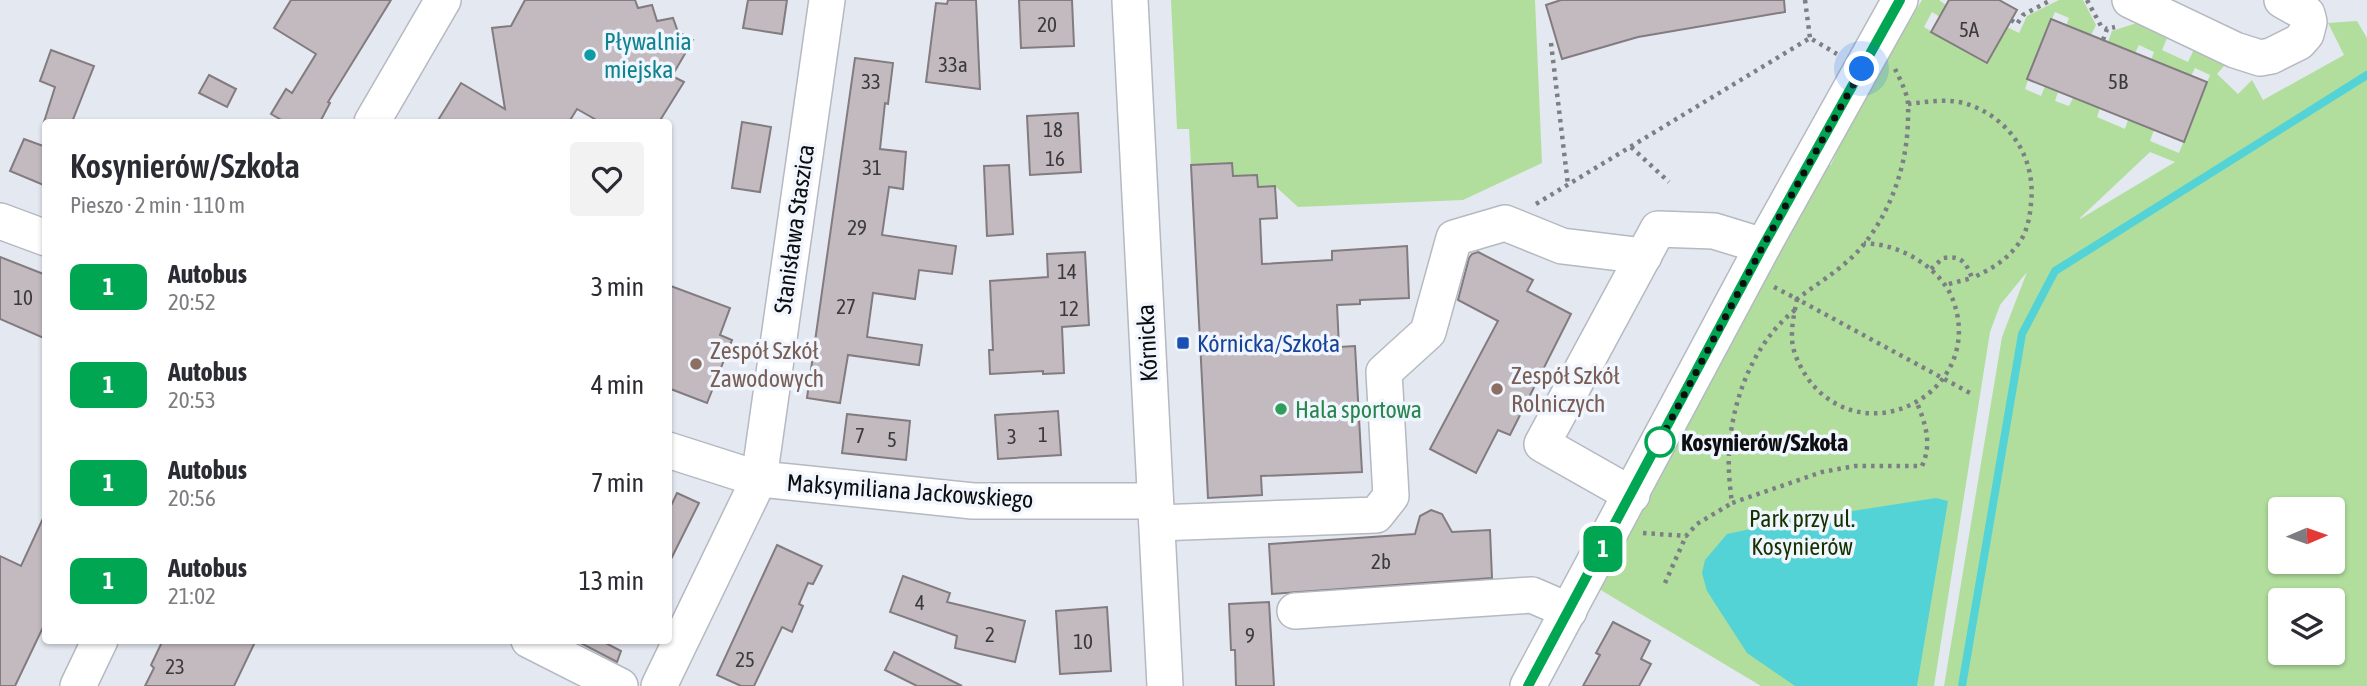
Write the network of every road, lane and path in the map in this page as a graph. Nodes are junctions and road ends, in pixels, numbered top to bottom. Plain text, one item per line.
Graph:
1 (443, 0) edge
2 (827, 0) edge
3 (1130, 0) edge
4 (1805, 0) edge
5 (1900, 0) edge
6 (2051, 0) edge
7 (2087, 0) edge
8 (2130, 0) edge
9 (2282, 0) edge
10 (2011, 20) dead end
11 (2107, 29) dead end
12 (1810, 38) junction
13 (1551, 43) dead end
14 (1869, 56) junction
15 (1908, 104) junction
16 (374, 119) edge
17 (1631, 147) junction
18 (1669, 183) dead end
19 (1568, 185) junction
20 (0, 221) edge
21 (1505, 223) junction
22 (42, 237) edge
23 (1864, 243) junction
24 (1763, 246) junction
25 (1644, 256) junction
26 (1931, 270) junction
27 (1972, 278) junction
28 (1945, 285) junction
29 (1797, 299) junction
30 (1795, 310) junction
31 (1945, 380) junction
32 (1970, 393) dead end
33 (1917, 403) junction
34 (672, 451) edge
35 (759, 479) junction
36 (1632, 495) junction
37 (1156, 512) junction
38 (1686, 536) dead end
39 (1665, 583) dead end
40 (1295, 611) dead end
41 (1569, 611) junction
42 (98, 644) edge
43 (536, 644) edge
44 (78, 686) edge
45 (620, 686) edge
46 (659, 686) edge
47 (1165, 686) edge
48 (1528, 686) edge

1 - 16 street
2 - 35 street, Stanisława Staszica
3 - 37 street, Kórnicka
4 - 12 path
5 - 14 street
6 - 10 path
7 - 11 path
8 - 9 street
12 - 14 path
12 - 17 path
13 - 19 path
14 - 15 path
14 - 24 street
15 - 23 path
15 - 27 path
17 - 18 path
17 - 19 path
19 - 21 path
20 - 22 street
21 - 25 street
21 - 37 street, Maksymiliana Jackowskiego
23 - 26 path
23 - 29 path
24 - 25 street
24 - 36 street
25 - 36 street
26 - 27 path
26 - 28 path
27 - 28 path
28 - 31 path
29 - 30 path
29 - 31 path
30 - 33 path
30 - 33 path
31 - 32 path
31 - 33 path
34 - 35 street, Maksymiliana Jackowskiego
35 - 37 street, Maksymiliana Jackowskiego
35 - 46 street, Stanisława Staszica
36 - 41 street
37 - 47 street, Kórnicka
38 - 39 path
40 - 41 street
41 - 48 street
42 - 44 street
43 - 45 street

